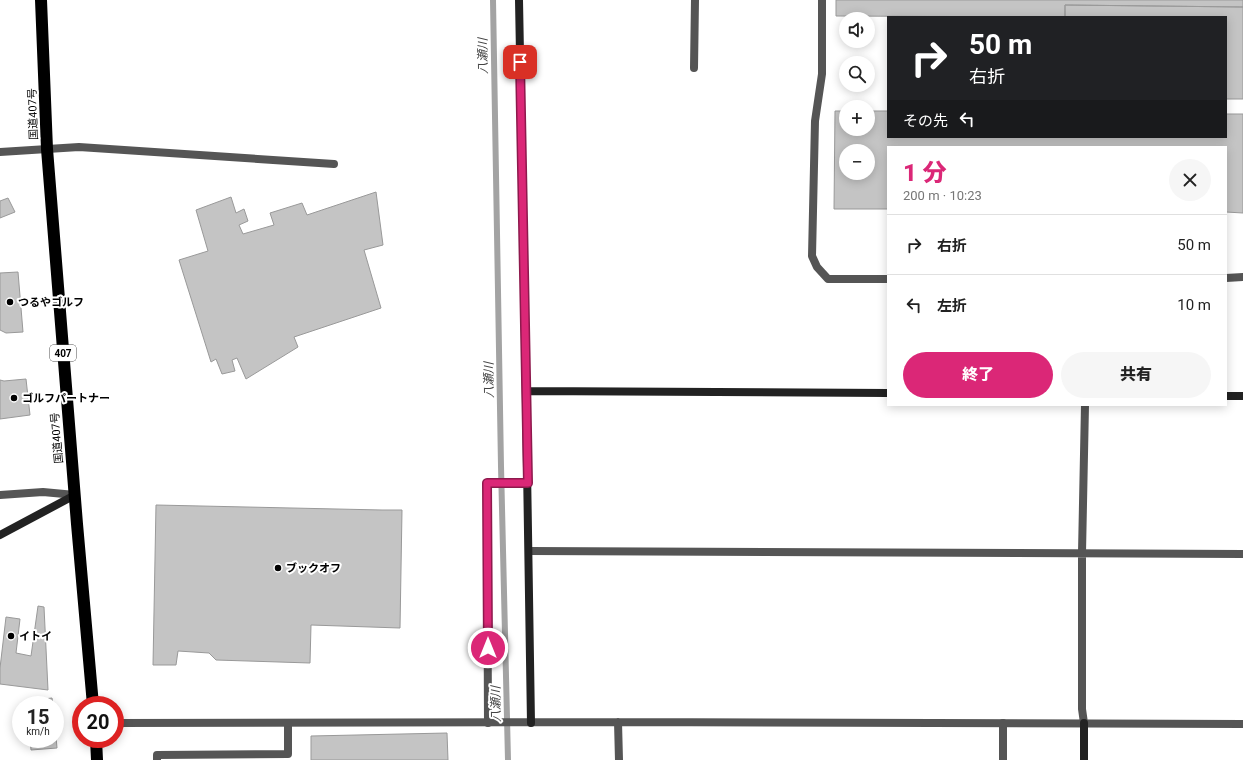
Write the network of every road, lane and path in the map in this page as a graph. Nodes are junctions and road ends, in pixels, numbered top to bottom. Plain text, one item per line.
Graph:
1 (41, 0) edge
2 (519, 0) edge
3 (695, 0) edge
4 (822, 0) edge
5 (694, 68) dead end
6 (47, 149) junction
7 (0, 152) edge
8 (334, 164) dead end
9 (887, 278) edge
10 (1227, 278) edge
11 (1243, 278) edge
12 (526, 391) junction
13 (887, 393) edge
14 (1227, 396) edge
15 (1243, 396) edge
16 (1084, 406) edge
17 (528, 483) junction
18 (0, 495) edge
19 (75, 495) junction
20 (0, 535) edge
21 (530, 550) junction
22 (1082, 553) junction
23 (1243, 554) edge
24 (92, 696) edge
25 (618, 722) junction
26 (488, 723) junction
27 (531, 723) junction
28 (1003, 723) junction
29 (1084, 723) junction
30 (124, 724) edge
31 (288, 724) junction
32 (1243, 724) edge
33 (97, 748) edge
34 (288, 757) edge
35 (98, 760) edge
36 (157, 760) edge
37 (618, 760) edge
38 (1003, 760) edge
39 (1084, 760) edge

1 - 6 highway, 国道407号 / 407
2 - 12 street
3 - 5 street
4 - 9 street
6 - 7 street
6 - 8 street
6 - 19 highway, 国道407号 / 407
10 - 11 street
12 - 13 street
12 - 17 street
14 - 15 street
16 - 22 street
17 - 21 street
17 - 26 street
18 - 19 street
19 - 20 street
19 - 24 highway, 国道407号 / 407
21 - 22 street
21 - 27 street
22 - 23 street
22 - 29 street
25 - 27 street
25 - 28 street
25 - 37 street
26 - 27 street
26 - 31 street
28 - 29 street
28 - 38 street
29 - 32 street
29 - 39 street
30 - 31 street
31 - 34 street
33 - 35 highway
34 - 36 street

